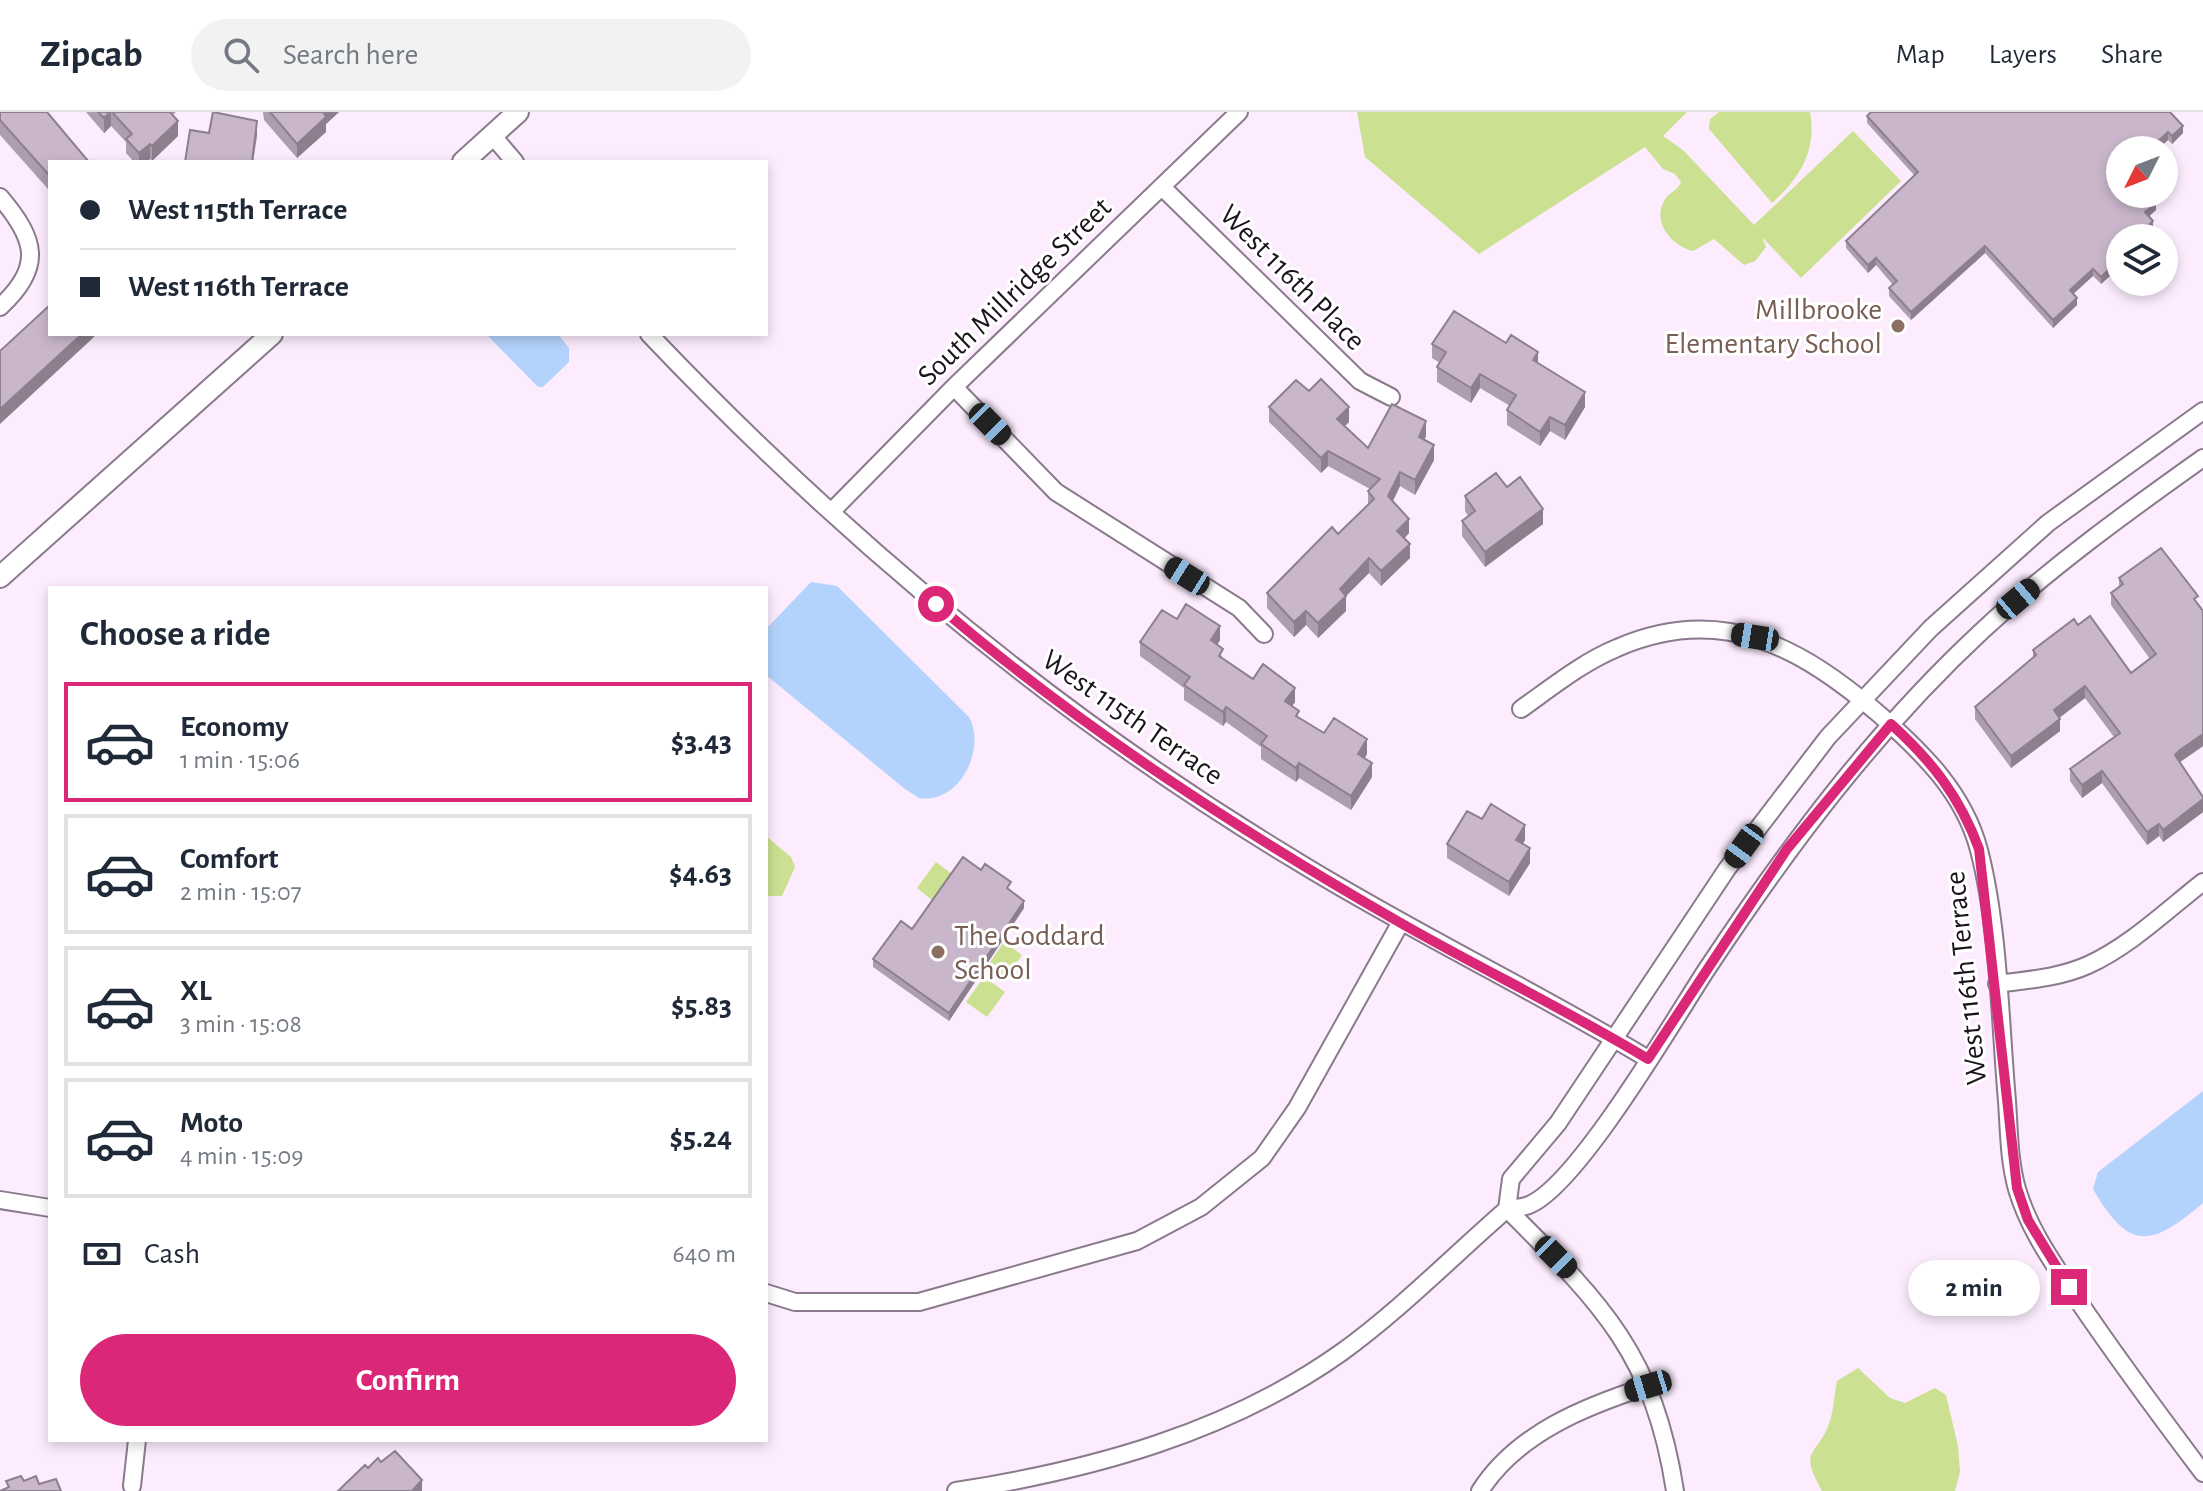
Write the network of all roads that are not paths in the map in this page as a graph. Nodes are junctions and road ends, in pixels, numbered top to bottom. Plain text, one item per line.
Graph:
1 (518, 112) edge
2 (1239, 112) edge
3 (492, 135) junction
4 (467, 160) edge
5 (513, 160) edge
6 (1162, 187) junction
7 (0, 197) edge
8 (0, 307) edge
9 (270, 336) edge
10 (651, 336) edge
11 (954, 387) junction
12 (1391, 397) dead end
13 (2203, 411) edge
14 (2203, 458) edge
15 (831, 512) junction
16 (0, 577) edge
17 (1264, 634) dead end
18 (1862, 699) junction
19 (1521, 709) dead end
20 (1891, 724) junction
21 (2203, 882) edge
22 (1401, 922) junction
23 (1997, 984) junction
24 (1614, 1039) junction
25 (1648, 1059) junction
26 (0, 1200) edge
27 (48, 1208) edge
28 (1507, 1209) junction
29 (768, 1294) edge
30 (1648, 1386) junction
31 (137, 1442) edge
32 (2203, 1473) edge
33 (132, 1486) dead end
34 (998, 1487) edge
35 (956, 1491) edge
36 (1480, 1491) edge
37 (1675, 1491) edge

1 - 3 street
2 - 6 street, South Millridge Street
3 - 4 street
3 - 5 street
6 - 11 street, South Millridge Street
6 - 12 street, West 116th Place
7 - 8 street
9 - 16 street
10 - 15 street, West 115th Terrace
11 - 15 street, South Millridge Street
11 - 17 street
13 - 18 street
14 - 20 street
15 - 22 street, West 115th Terrace
18 - 19 street, West 116th Terrace
18 - 20 street, West 116th Terrace
18 - 24 street
20 - 23 street, West 116th Terrace
20 - 25 street
21 - 23 street
22 - 24 street, West 115th Terrace
22 - 29 street
23 - 32 street, West 116th Terrace
24 - 25 street, West 115th Terrace
24 - 28 street
25 - 28 street
26 - 27 street
28 - 30 street
28 - 34 street
30 - 36 street
30 - 37 street
31 - 33 street
34 - 35 street

